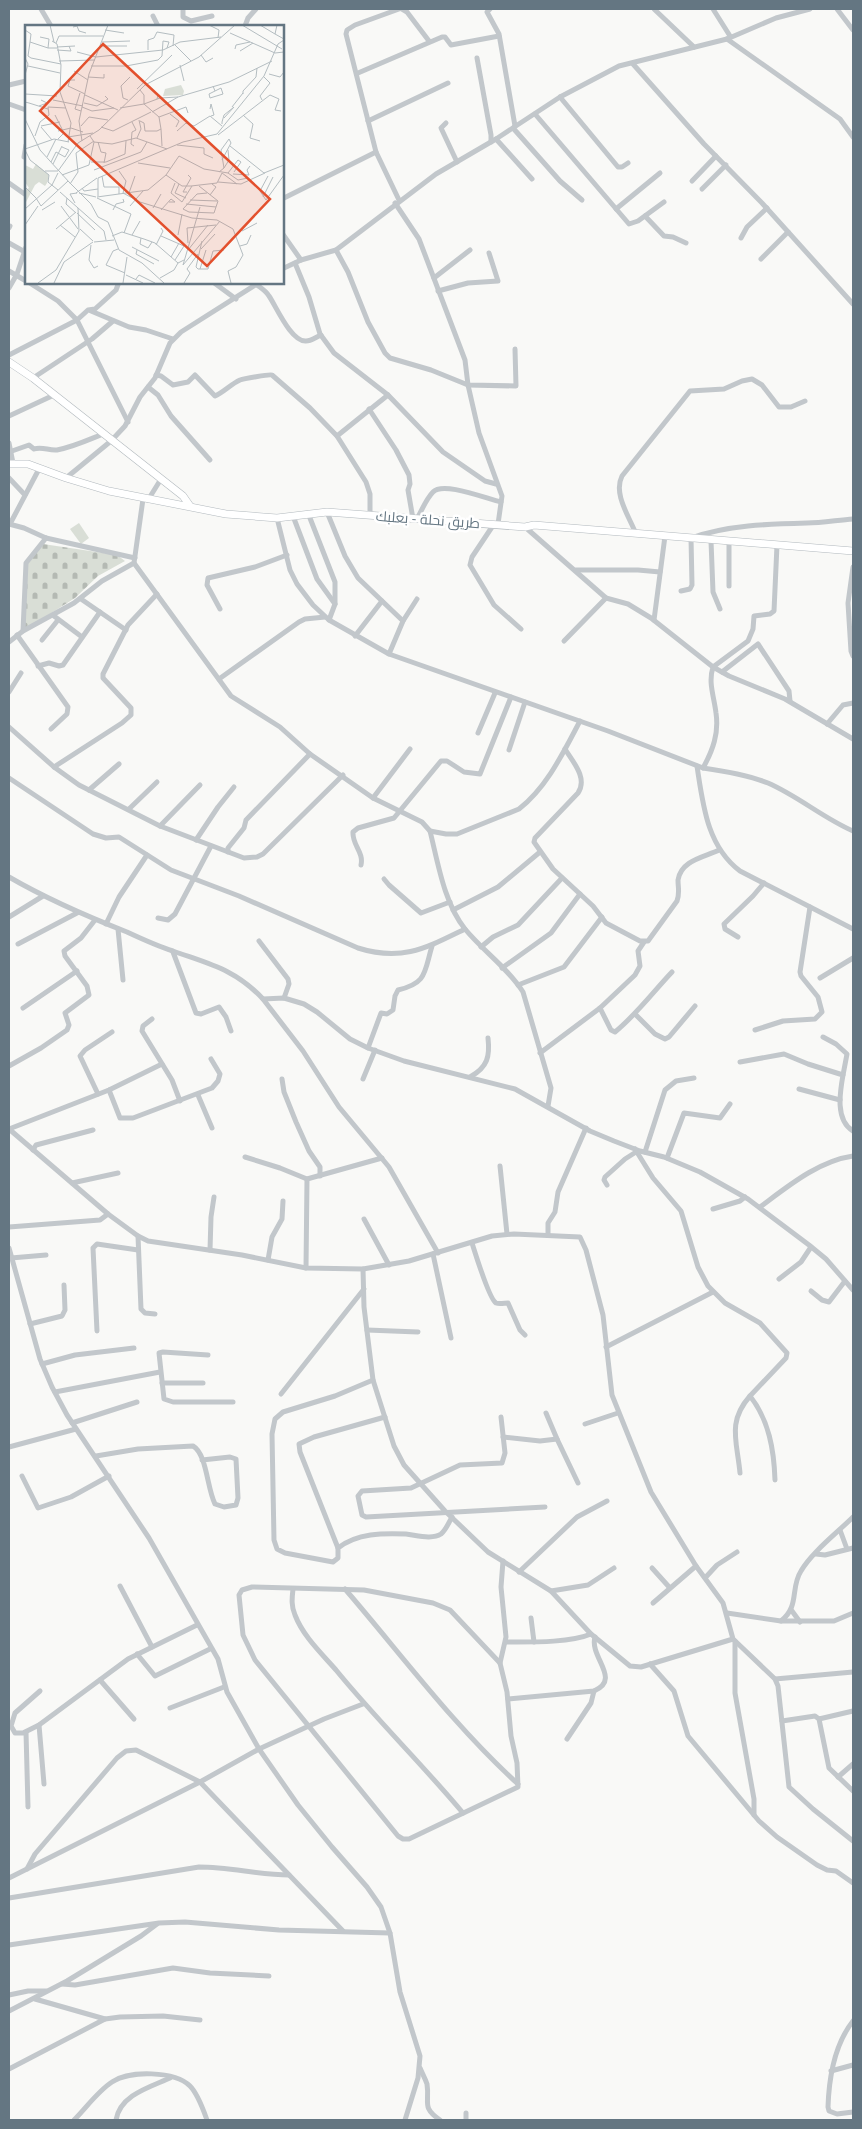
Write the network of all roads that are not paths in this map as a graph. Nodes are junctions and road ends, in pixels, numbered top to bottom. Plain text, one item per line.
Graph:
1 (41, 9) edge
2 (183, 9) edge
3 (256, 9) edge
4 (401, 9) edge
5 (487, 9) edge
6 (654, 9) edge
7 (713, 9) edge
8 (810, 9) edge
9 (836, 9) edge
10 (153, 16) dead end
11 (212, 16) dead end
12 (50, 25) edge
13 (158, 25) edge
14 (244, 25) edge
15 (853, 30) edge
16 (499, 36) junction
17 (728, 38) junction
18 (430, 41) junction
19 (694, 47) junction
20 (477, 58) dead end
21 (633, 64) junction
22 (358, 73) junction
23 (25, 81) edge
24 (448, 83) dead end
25 (9, 85) edge
26 (560, 97) junction
27 (9, 104) edge
28 (25, 110) edge
29 (535, 114) junction
30 (368, 121) junction
31 (446, 123) dead end
32 (514, 127) junction
33 (853, 137) edge
34 (493, 140) junction
35 (25, 151) edge
36 (376, 152) junction
37 (716, 156) junction
38 (24, 157) dead end
39 (457, 162) junction
40 (628, 163) dead end
41 (726, 166) junction
42 (660, 174) dead end
43 (532, 179) dead end
44 (692, 181) dead end
45 (9, 182) edge
46 (702, 189) dead end
47 (25, 194) edge
48 (284, 198) edge
49 (582, 200) dead end
50 (397, 202) junction
51 (664, 202) dead end
52 (616, 208) junction
53 (767, 208) junction
54 (645, 216) junction
55 (788, 232) junction
56 (284, 237) edge
57 (742, 238) dead end
58 (9, 243) edge
59 (686, 243) dead end
60 (25, 250) edge
61 (336, 250) junction
62 (470, 250) dead end
63 (490, 253) dead end
64 (761, 259) dead end
65 (298, 262) junction
66 (284, 268) edge
67 (9, 271) edge
68 (17, 274) junction
69 (434, 278) junction
70 (25, 280) edge
71 (30, 284) edge
72 (118, 284) edge
73 (216, 284) edge
74 (258, 284) edge
75 (260, 284) edge
76 (9, 288) edge
77 (438, 292) junction
78 (236, 299) junction
79 (853, 304) edge
80 (88, 310) junction
81 (77, 320) junction
82 (113, 321) junction
83 (321, 335) junction
84 (173, 339) junction
85 (88, 342) junction
86 (515, 349) dead end
87 (9, 355) edge
88 (9, 362) edge
89 (156, 375) junction
90 (33, 378) junction
91 (468, 385) junction
92 (148, 387) junction
93 (54, 395) junction
94 (388, 395) junction
95 (806, 401) dead end
96 (369, 409) junction
97 (9, 416) edge
98 (128, 422) junction
99 (103, 434) junction
100 (337, 436) junction
101 (111, 441) junction
102 (9, 443) edge
103 (12, 451) junction
104 (210, 460) dead end
105 (11, 464) edge
106 (39, 469) junction
107 (9, 478) edge
108 (66, 478) junction
109 (161, 479) junction
110 (496, 484) junction
111 (25, 495) junction
112 (145, 499) junction
113 (501, 502) junction
114 (190, 506) junction
115 (326, 512) junction
116 (308, 513) junction
117 (370, 515) junction
118 (293, 516) junction
119 (277, 518) junction
120 (415, 519) junction
121 (853, 519) edge
122 (9, 524) edge
123 (496, 524) junction
124 (525, 527) junction
125 (636, 534) junction
126 (665, 536) junction
127 (46, 538) junction
128 (691, 538) junction
129 (711, 540) junction
130 (729, 542) junction
131 (777, 545) junction
132 (853, 551) edge
133 (287, 555) junction
134 (134, 561) junction
135 (853, 567) edge
136 (576, 570) junction
137 (660, 572) junction
138 (729, 586) dead end
139 (681, 591) dead end
140 (158, 594) junction
141 (606, 598) junction
142 (81, 599) junction
143 (417, 599) dead end
144 (382, 601) junction
145 (335, 604) junction
146 (220, 609) dead end
147 (720, 609) dead end
148 (100, 612) junction
149 (56, 618) junction
150 (327, 619) junction
151 (654, 620) junction
152 (403, 621) junction
153 (126, 630) junction
154 (521, 630) dead end
155 (23, 631) junction
156 (17, 635) junction
157 (355, 636) junction
158 (82, 637) junction
159 (42, 640) dead end
160 (564, 641) dead end
161 (9, 642) edge
162 (745, 644) junction
163 (750, 650) junction
164 (389, 654) junction
165 (853, 656) edge
166 (38, 666) junction
167 (713, 667) junction
168 (722, 672) junction
169 (21, 673) dead end
170 (219, 680) junction
171 (9, 692) edge
172 (495, 693) junction
173 (511, 697) junction
174 (790, 701) junction
175 (525, 702) junction
176 (853, 704) edge
177 (580, 721) junction
178 (827, 724) junction
179 (9, 727) edge
180 (51, 729) dead end
181 (478, 732) dead end
182 (853, 739) edge
183 (410, 749) dead end
184 (565, 749) junction
185 (509, 750) dead end
186 (310, 754) junction
187 (119, 764) dead end
188 (697, 766) junction
189 (54, 767) junction
190 (703, 768) junction
191 (343, 775) junction
192 (9, 778) edge
193 (157, 782) dead end
194 (200, 785) dead end
195 (234, 787) dead end
196 (90, 790) junction
197 (373, 798) junction
198 (129, 809) junction
199 (400, 811) junction
200 (160, 826) junction
201 (430, 831) junction
202 (853, 831) edge
203 (196, 840) junction
204 (211, 846) junction
205 (719, 850) junction
206 (228, 852) junction
207 (540, 852) junction
208 (146, 855) junction
209 (361, 864) dead end
210 (9, 877) edge
211 (196, 878) junction
212 (384, 878) dead end
213 (562, 878) junction
214 (764, 883) junction
215 (580, 894) junction
216 (43, 896) junction
217 (450, 902) junction
218 (810, 907) junction
219 (453, 910) junction
220 (77, 913) junction
221 (9, 917) edge
222 (602, 917) junction
223 (158, 918) dead end
224 (94, 920) junction
225 (106, 924) junction
226 (118, 929) junction
227 (465, 929) junction
228 (853, 929) edge
229 (738, 937) dead end
230 (259, 941) dead end
231 (644, 942) junction
232 (18, 944) dead end
233 (432, 946) junction
234 (481, 946) junction
235 (173, 952) junction
236 (853, 958) edge
237 (502, 968) junction
238 (77, 971) junction
239 (672, 972) dead end
240 (820, 978) dead end
241 (123, 980) dead end
242 (518, 985) junction
243 (284, 998) junction
244 (263, 999) junction
245 (695, 1006) dead end
246 (23, 1008) dead end
247 (600, 1008) junction
248 (635, 1014) junction
249 (152, 1019) dead end
250 (755, 1030) dead end
251 (231, 1031) dead end
252 (112, 1032) dead end
253 (824, 1037) dead end
254 (488, 1038) dead end
255 (368, 1048) junction
256 (375, 1050) junction
257 (540, 1053) junction
258 (211, 1059) dead end
259 (740, 1062) dead end
260 (162, 1064) junction
261 (9, 1066) edge
262 (844, 1075) junction
263 (470, 1078) junction
264 (694, 1078) dead end
265 (282, 1079) dead end
266 (363, 1079) dead end
267 (799, 1089) dead end
268 (109, 1090) junction
269 (98, 1094) junction
270 (198, 1095) junction
271 (840, 1100) junction
272 (180, 1101) junction
273 (730, 1104) dead end
274 (548, 1106) junction
275 (212, 1128) dead end
276 (586, 1128) junction
277 (9, 1129) edge
278 (93, 1130) dead end
279 (853, 1131) edge
280 (34, 1150) junction
281 (636, 1151) junction
282 (645, 1152) junction
283 (853, 1156) edge
284 (245, 1157) dead end
285 (382, 1158) junction
286 (668, 1158) junction
287 (500, 1166) dead end
288 (118, 1173) dead end
289 (320, 1176) junction
290 (307, 1179) junction
291 (72, 1183) junction
292 (607, 1185) dead end
293 (214, 1197) dead end
294 (745, 1197) junction
295 (283, 1201) dead end
296 (760, 1208) junction
297 (713, 1209) dead end
298 (108, 1214) junction
299 (364, 1219) dead end
300 (9, 1226) edge
301 (507, 1234) junction
302 (548, 1235) junction
303 (138, 1236) junction
304 (472, 1243) junction
305 (812, 1247) junction
306 (9, 1248) edge
307 (138, 1250) junction
308 (210, 1250) junction
309 (435, 1253) junction
310 (46, 1255) dead end
311 (11, 1258) junction
312 (268, 1260) junction
313 (389, 1265) junction
314 (306, 1268) junction
315 (363, 1269) junction
316 (779, 1278) dead end
317 (845, 1281) junction
318 (64, 1285) dead end
319 (364, 1289) junction
320 (853, 1290) edge
321 (811, 1291) dead end
322 (713, 1292) junction
323 (154, 1314) dead end
324 (30, 1324) junction
325 (367, 1330) junction
326 (97, 1331) dead end
327 (418, 1332) dead end
328 (525, 1335) dead end
329 (451, 1338) dead end
330 (606, 1347) junction
331 (134, 1348) dead end
332 (208, 1355) dead end
333 (42, 1364) junction
334 (160, 1372) junction
335 (373, 1380) junction
336 (162, 1383) junction
337 (202, 1383) dead end
338 (55, 1392) junction
339 (281, 1394) dead end
340 (750, 1396) junction
341 (137, 1402) dead end
342 (233, 1402) dead end
343 (546, 1413) dead end
344 (618, 1413) junction
345 (385, 1417) junction
346 (501, 1417) dead end
347 (72, 1423) junction
348 (585, 1424) dead end
349 (76, 1429) junction
350 (503, 1437) junction
351 (556, 1438) junction
352 (9, 1447) edge
353 (96, 1456) junction
354 (202, 1460) junction
355 (740, 1473) dead end
356 (22, 1476) dead end
357 (109, 1476) junction
358 (775, 1480) dead end
359 (578, 1483) dead end
360 (420, 1484) junction
361 (607, 1501) dead end
362 (545, 1507) dead end
363 (445, 1511) junction
364 (452, 1517) junction
365 (853, 1517) edge
366 (840, 1530) junction
367 (338, 1548) junction
368 (850, 1548) edge
369 (737, 1552) dead end
370 (816, 1554) junction
371 (503, 1561) junction
372 (696, 1566) junction
373 (614, 1568) dead end
374 (652, 1568) dead end
375 (519, 1572) junction
376 (705, 1578) junction
377 (120, 1586) dead end
378 (670, 1588) junction
379 (293, 1589) junction
380 (344, 1589) junction
381 (552, 1591) junction
382 (653, 1603) dead end
383 (792, 1611) junction
384 (727, 1612) junction
385 (853, 1613) edge
386 (531, 1618) dead end
387 (853, 1619) edge
388 (839, 1620) junction
389 (781, 1621) junction
390 (800, 1622) junction
391 (196, 1625) junction
392 (593, 1635) junction
393 (734, 1640) junction
394 (506, 1642) junction
395 (534, 1642) junction
396 (152, 1647) junction
397 (210, 1649) junction
398 (137, 1654) junction
399 (500, 1663) junction
400 (650, 1664) junction
401 (853, 1672) edge
402 (775, 1679) junction
403 (100, 1680) junction
404 (224, 1687) junction
405 (40, 1691) dead end
406 (594, 1691) junction
407 (508, 1699) junction
408 (363, 1704) junction
409 (170, 1708) dead end
410 (853, 1711) edge
411 (819, 1718) junction
412 (134, 1719) dead end
413 (782, 1721) junction
414 (39, 1725) junction
415 (308, 1727) junction
416 (26, 1732) junction
417 (567, 1739) dead end
418 (259, 1749) junction
419 (853, 1764) edge
420 (838, 1777) junction
421 (200, 1782) junction
422 (44, 1784) dead end
423 (518, 1784) junction
424 (853, 1791) edge
425 (28, 1807) dead end
426 (463, 1813) junction
427 (754, 1814) junction
428 (853, 1841) edge
429 (28, 1869) junction
430 (289, 1875) junction
431 (9, 1878) edge
432 (853, 1882) edge
433 (9, 1898) edge
434 (159, 1923) junction
435 (343, 1931) junction
436 (390, 1933) junction
437 (9, 1945) edge
438 (270, 1976) dead end
439 (62, 1984) junction
440 (46, 1991) junction
441 (9, 1995) edge
442 (35, 1999) junction
443 (9, 2011) edge
444 (104, 2019) junction
445 (200, 2020) dead end
446 (853, 2021) edge
447 (853, 2065) edge
448 (420, 2067) junction
449 (9, 2069) edge
450 (831, 2071) junction
451 (170, 2078) junction
452 (853, 2112) edge
453 (466, 2113) dead end
454 (74, 2120) edge
455 (116, 2120) edge
456 (207, 2120) edge
457 (405, 2120) edge
458 (440, 2120) edge
459 (466, 2120) edge

1 - 12 street
2 - 11 street
3 - 14 street
4 - 18 street
4 - 22 street
5 - 16 street
6 - 19 street
7 - 17 street
8 - 17 street
9 - 15 street
10 - 13 street
16 - 18 street
16 - 32 street
17 - 19 street
17 - 33 street
18 - 22 street
19 - 21 street
20 - 34 street
21 - 26 street
21 - 37 street
22 - 30 street
23 - 25 street
24 - 30 street
26 - 29 street
26 - 40 street
27 - 28 street
29 - 32 street
29 - 52 street
30 - 36 street
31 - 39 street
32 - 34 street
32 - 49 street
34 - 39 street
34 - 43 street
35 - 38 street
36 - 48 street
36 - 50 street
37 - 41 street
37 - 44 street
39 - 50 street
41 - 46 street
41 - 53 street
42 - 52 street
45 - 47 street
50 - 61 street
50 - 69 street
51 - 54 street
52 - 54 street
53 - 55 street
53 - 57 street
54 - 59 street
55 - 64 street
55 - 79 street
56 - 65 street
58 - 60 street
60 - 68 street
61 - 65 street
61 - 91 street
62 - 69 street
63 - 77 street
65 - 66 street
65 - 83 street
67 - 68 street
68 - 70 street
68 - 76 street
69 - 77 street
71 - 81 street
72 - 80 street
73 - 78 street
74 - 78 street
75 - 83 street
77 - 91 street
78 - 84 street
80 - 81 street
80 - 82 street
81 - 85 street
81 - 87 street
82 - 84 street
82 - 85 street
83 - 94 street
84 - 89 street
85 - 90 street
85 - 98 street
86 - 91 street
88 - 90 street
89 - 92 street
89 - 100 street
90 - 93 street
91 - 110 street
92 - 98 street
92 - 104 street
93 - 97 street
93 - 99 street
94 - 96 street
94 - 110 street
95 - 125 street
96 - 100 street
96 - 120 street
98 - 101 street
99 - 101 street
99 - 103 street
100 - 117 street
101 - 108 street
101 - 109 street
102 - 103 street
103 - 105 street
105 - 106 street, طريق نحلة - بعلبك
106 - 108 street, طريق نحلة - بعلبك
106 - 111 street
107 - 111 street
108 - 112 street, طريق نحلة - بعلبك
109 - 112 street
109 - 114 street
110 - 113 street
111 - 122 street
112 - 114 street, طريق نحلة - بعلبك
112 - 134 street
113 - 120 street
113 - 123 street
114 - 119 street, طريق نحلة - بعلبك
115 - 116 street, طريق نحلة - بعلبك
115 - 117 street, طريق نحلة - بعلبك
115 - 144 street
116 - 118 street, طريق نحلة - بعلبك
116 - 145 street
117 - 120 street, طريق نحلة - بعلبك
118 - 119 street, طريق نحلة - بعلبك
118 - 145 street
119 - 133 street
120 - 123 street, طريق نحلة - بعلبك
121 - 128 street
122 - 127 street
123 - 124 street, طريق نحلة - بعلبك
123 - 154 street
124 - 125 street, طريق نحلة - بعلبك
124 - 136 street
125 - 126 street, طريق نحلة - بعلبك
126 - 128 street, طريق نحلة - بعلبك
126 - 137 street
127 - 134 street
127 - 155 street
128 - 129 street, طريق نحلة - بعلبك
128 - 139 street
129 - 130 street, طريق نحلة - بعلبك
129 - 147 street
130 - 131 street, طريق نحلة - بعلبك
130 - 138 street
131 - 132 street, طريق نحلة - بعلبك
131 - 162 street
133 - 146 street
133 - 150 street
134 - 140 street
134 - 142 street
135 - 165 street
136 - 137 street
136 - 141 street
137 - 151 street
140 - 153 street
140 - 170 street
141 - 151 street
141 - 160 street
142 - 148 street
142 - 149 street
143 - 152 street
144 - 152 street
144 - 157 street
145 - 150 street
148 - 153 street
148 - 158 street
149 - 155 street
149 - 158 street
149 - 159 street
150 - 157 street
150 - 170 street
151 - 167 street
152 - 164 street
153 - 189 street
155 - 156 street
156 - 161 street
156 - 166 street
157 - 164 street
158 - 166 street
162 - 163 street
162 - 167 street
163 - 168 street
163 - 174 street
164 - 172 street
166 - 180 street
167 - 168 street
167 - 190 street
168 - 174 street
169 - 171 street
170 - 186 street
172 - 173 street
172 - 181 street
173 - 175 street
173 - 199 street
174 - 178 street
175 - 177 street
175 - 185 street
176 - 178 street
177 - 184 street
177 - 188 street
178 - 182 street
179 - 189 street
183 - 197 street
184 - 201 street
184 - 207 street
186 - 191 street
186 - 206 street
187 - 196 street
188 - 190 street
188 - 205 street
189 - 196 street
190 - 202 street
191 - 197 street
191 - 206 street
192 - 208 street
193 - 198 street
194 - 200 street
195 - 203 street
196 - 198 street
197 - 199 street
198 - 200 street
199 - 201 street
199 - 209 street
200 - 203 street
201 - 217 street
203 - 204 street
204 - 206 street
204 - 211 street
205 - 214 street
205 - 231 street
207 - 213 street
207 - 219 street
208 - 211 street
208 - 225 street
210 - 216 street
211 - 223 street
211 - 233 street
212 - 217 street
213 - 215 street
213 - 234 street
214 - 218 street
214 - 229 street
215 - 222 street
215 - 237 street
216 - 220 street
216 - 221 street
217 - 219 street
218 - 228 street
218 - 250 street
219 - 227 street
220 - 224 street
220 - 232 street
222 - 231 street
222 - 242 street
224 - 225 street
224 - 238 street
225 - 226 street
226 - 235 street
226 - 241 street
227 - 233 street
227 - 234 street
230 - 243 street
231 - 247 street
233 - 255 street
234 - 237 street
235 - 244 street
235 - 251 street
236 - 240 street
237 - 242 street
238 - 246 street
238 - 261 street
239 - 248 street
242 - 257 street
243 - 244 street
243 - 255 street
244 - 285 street
245 - 248 street
247 - 248 street
247 - 257 street
249 - 260 street
252 - 269 street
253 - 262 street
254 - 263 street
255 - 256 street
256 - 263 street
256 - 266 street
257 - 274 street
258 - 270 street
259 - 262 street
260 - 268 street
260 - 272 street
262 - 271 street
263 - 274 street
264 - 282 street
265 - 289 street
267 - 271 street
268 - 269 street
268 - 272 street
269 - 277 street
270 - 272 street
270 - 275 street
271 - 279 street
273 - 286 street
274 - 276 street
276 - 281 street
276 - 302 street
277 - 280 street
278 - 280 street
280 - 291 street
281 - 282 street
281 - 292 street
281 - 322 street
282 - 286 street
283 - 296 street
284 - 290 street
285 - 289 street
285 - 309 street
286 - 294 street
287 - 301 street
288 - 291 street
289 - 290 street
290 - 314 street
291 - 298 street
293 - 308 street
294 - 296 street
294 - 297 street
295 - 312 street
296 - 305 street
298 - 300 street
298 - 303 street
299 - 313 street
301 - 302 street
301 - 304 street
302 - 330 street
303 - 307 street
303 - 308 street
304 - 309 street
304 - 328 street
305 - 316 street
305 - 317 street
306 - 311 street
307 - 323 street
307 - 326 street
308 - 312 street
309 - 313 street
309 - 329 street
310 - 311 street
311 - 324 street
312 - 314 street
313 - 315 street
314 - 315 street
315 - 319 street
317 - 320 street
317 - 321 street
318 - 324 street
319 - 325 street
319 - 339 street
322 - 330 street
322 - 340 street
324 - 333 street
325 - 327 street
325 - 335 street
330 - 344 street
331 - 333 street
332 - 334 street
333 - 338 street
334 - 336 street
334 - 338 street
335 - 345 street
335 - 367 street
336 - 337 street
336 - 342 street
338 - 347 street
340 - 355 street
340 - 358 street
341 - 347 street
343 - 351 street
344 - 348 street
344 - 372 street
345 - 360 street
345 - 367 street
346 - 350 street
347 - 349 street
349 - 352 street
349 - 353 street
350 - 351 street
350 - 360 street
351 - 359 street
353 - 354 street
353 - 357 street
354 - 354 street
356 - 357 street
357 - 391 street
360 - 363 street
360 - 363 street
361 - 375 street
362 - 363 street
363 - 364 street
364 - 367 street
364 - 371 street
365 - 366 street
366 - 368 street
366 - 370 street
368 - 370 street
369 - 376 street
370 - 383 street
371 - 375 street
371 - 394 street
372 - 376 street
372 - 378 street
373 - 381 street
374 - 378 street
375 - 381 street
376 - 384 street
377 - 396 street
378 - 382 street
379 - 380 street
379 - 408 street
379 - 415 street
380 - 399 street
380 - 423 street
381 - 392 street
383 - 389 street
383 - 390 street
384 - 389 street
384 - 393 street
385 - 388 street
386 - 395 street
387 - 388 street
388 - 390 street
389 - 390 street
391 - 396 street
391 - 397 street
392 - 395 street
392 - 400 street
392 - 406 street
393 - 400 street
393 - 402 street
393 - 427 street
394 - 395 street
394 - 399 street
396 - 398 street
397 - 398 street
397 - 404 street
398 - 403 street
399 - 407 street
400 - 427 street
401 - 402 street
402 - 413 street
403 - 412 street
403 - 414 street
404 - 409 street
404 - 418 street
405 - 416 street
406 - 407 street
406 - 417 street
407 - 423 street
408 - 415 street
408 - 426 street
410 - 411 street
411 - 413 street
411 - 420 street
413 - 428 street
414 - 416 street
414 - 422 street
415 - 418 street
415 - 426 street
416 - 425 street
418 - 421 street
418 - 436 street
419 - 420 street
420 - 424 street
421 - 429 street
421 - 429 street
421 - 430 street
423 - 426 street
427 - 432 street
429 - 431 street
430 - 433 street
430 - 435 street
434 - 435 street
434 - 437 street
434 - 439 street
435 - 436 street
436 - 448 street
438 - 439 street
439 - 440 street
440 - 441 street
440 - 442 street
442 - 443 street
442 - 444 street
444 - 445 street
444 - 449 street
446 - 450 street
447 - 450 street
448 - 457 street
448 - 458 street
450 - 452 street
451 - 454 street
451 - 455 street
451 - 456 street
453 - 459 street

